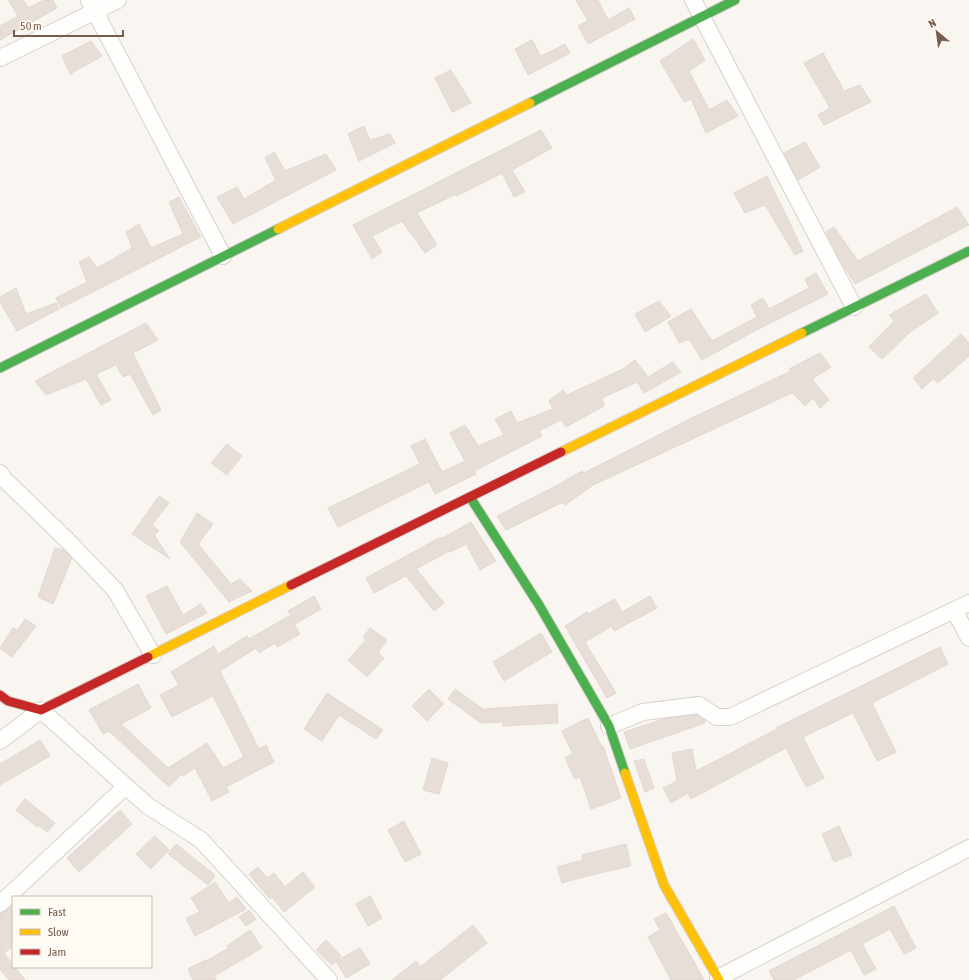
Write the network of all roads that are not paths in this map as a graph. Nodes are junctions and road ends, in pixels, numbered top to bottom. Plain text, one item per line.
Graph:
1 (118, 0) edge
2 (693, 0) edge
3 (735, 0) edge
4 (91, 6) edge
5 (701, 17) junction
6 (0, 58) edge
7 (969, 251) edge
8 (223, 256) junction
9 (854, 307) junction
10 (0, 368) edge
11 (0, 473) edge
12 (470, 497) junction
13 (969, 603) edge
14 (954, 610) junction
15 (969, 638) edge
16 (153, 655) junction
17 (0, 695) edge
18 (41, 710) junction
19 (609, 726) junction
20 (0, 741) edge
21 (126, 786) junction
22 (969, 848) edge
23 (0, 904) edge
24 (719, 979) edge
25 (328, 980) edge

1 - 4 street
2 - 5 street
3 - 5 street
4 - 6 street
4 - 8 street
5 - 8 street
5 - 9 street
7 - 9 street
8 - 10 street
9 - 12 street
11 - 16 street
12 - 16 street
12 - 19 street
13 - 14 street
14 - 15 street
14 - 19 street
16 - 18 street
17 - 18 street
18 - 20 street
18 - 21 street
19 - 24 street
21 - 23 street
21 - 25 street
22 - 24 street

